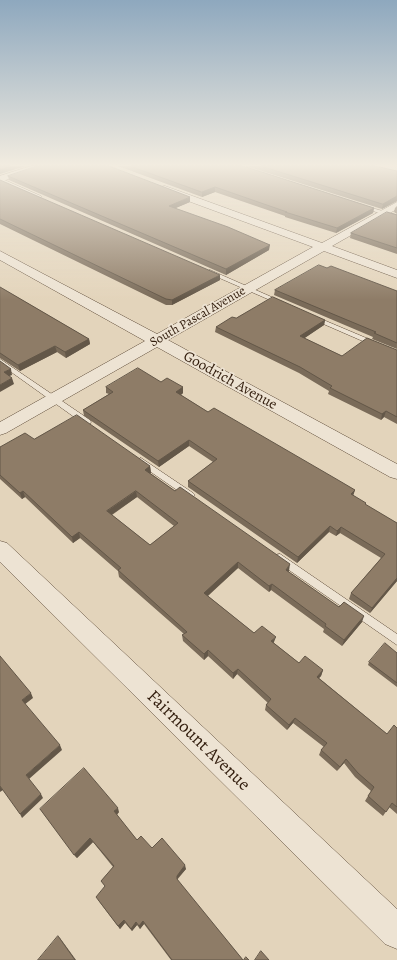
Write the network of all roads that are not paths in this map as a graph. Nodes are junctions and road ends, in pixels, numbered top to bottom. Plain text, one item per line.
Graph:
1 (227, 211) edge
2 (376, 211) edge
3 (387, 211) edge
4 (383, 213) junction
5 (397, 217) edge
6 (323, 246) junction
7 (0, 255) edge
8 (204, 269) edge
9 (397, 274) edge
10 (248, 288) junction
11 (291, 308) edge
12 (305, 314) edge
13 (156, 340) junction
14 (397, 354) edge
15 (0, 361) edge
16 (54, 399) junction
17 (0, 429) edge
18 (98, 430) edge
19 (130, 453) edge
20 (397, 472) edge
21 (196, 499) edge
22 (0, 549) edge
23 (274, 554) edge
24 (397, 640) edge
25 (397, 932) edge

1 - 6 street
2 - 4 lane
3 - 4 street, South Pascal Avenue
4 - 5 lane
4 - 6 street, South Pascal Avenue
6 - 9 street
6 - 10 street, South Pascal Avenue
7 - 13 street, Goodrich Avenue
8 - 10 lane
10 - 11 lane
10 - 13 street, South Pascal Avenue
12 - 14 lane
13 - 16 street, South Pascal Avenue
13 - 20 street, Goodrich Avenue
15 - 16 lane
16 - 17 street, South Pascal Avenue
16 - 18 lane
19 - 21 lane
22 - 25 street, Fairmount Avenue
23 - 24 lane

